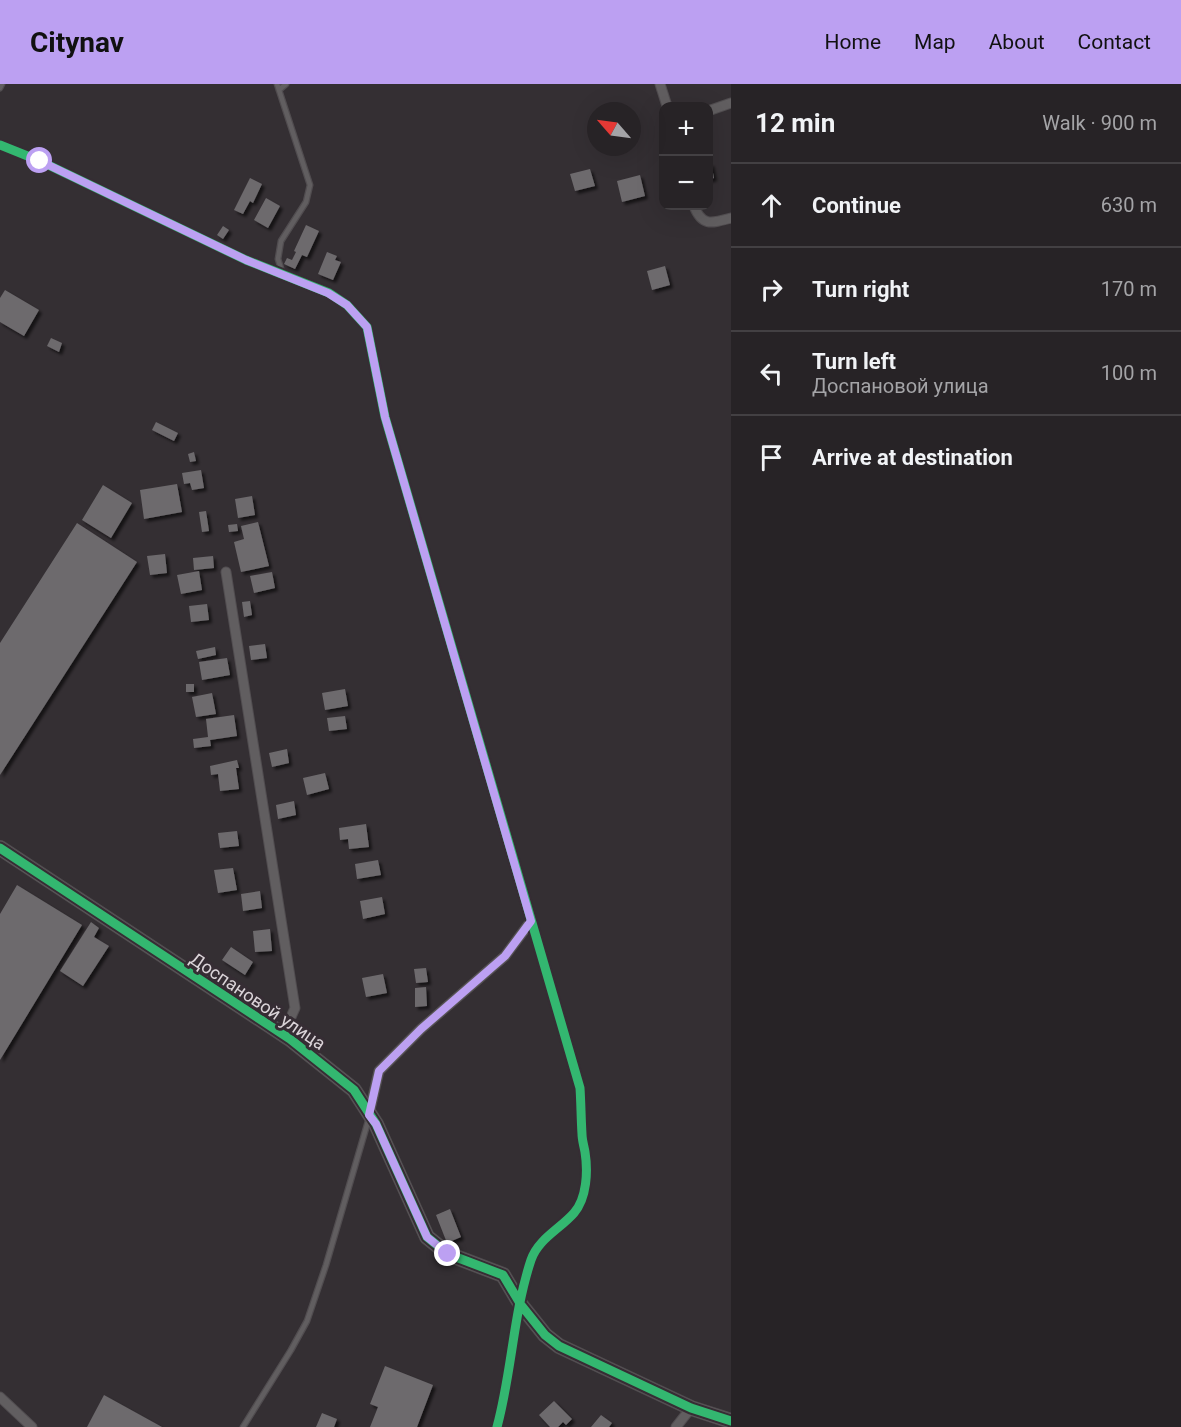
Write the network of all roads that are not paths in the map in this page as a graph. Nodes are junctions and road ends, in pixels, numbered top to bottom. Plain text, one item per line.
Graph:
1 (277, 84) edge
2 (286, 84) edge
3 (660, 84) edge
4 (279, 90) junction
5 (666, 102) edge
6 (731, 103) edge
7 (713, 109) edge
8 (0, 145) edge
9 (696, 210) edge
10 (731, 218) edge
11 (283, 275) junction
12 (226, 572) dead end
13 (0, 848) edge
14 (531, 921) junction
15 (283, 1035) junction
16 (369, 1115) junction
17 (521, 1305) junction
18 (0, 1397) edge
19 (691, 1408) junction
20 (731, 1421) edge
21 (32, 1427) edge
22 (243, 1427) edge
23 (497, 1427) edge
24 (676, 1427) edge

1 - 4 lane
2 - 4 lane
3 - 5 street
4 - 11 lane
6 - 7 street
8 - 11 street
9 - 10 street
11 - 14 street
12 - 15 street
13 - 15 street, Доспановой улица
14 - 16 street
14 - 17 street
15 - 16 street, Доспановой улица
16 - 17 street, Доспановой улица
16 - 22 lane
17 - 19 street, Доспановой улица
17 - 23 street
18 - 21 street
19 - 20 street, Доспановой улица
19 - 24 street

